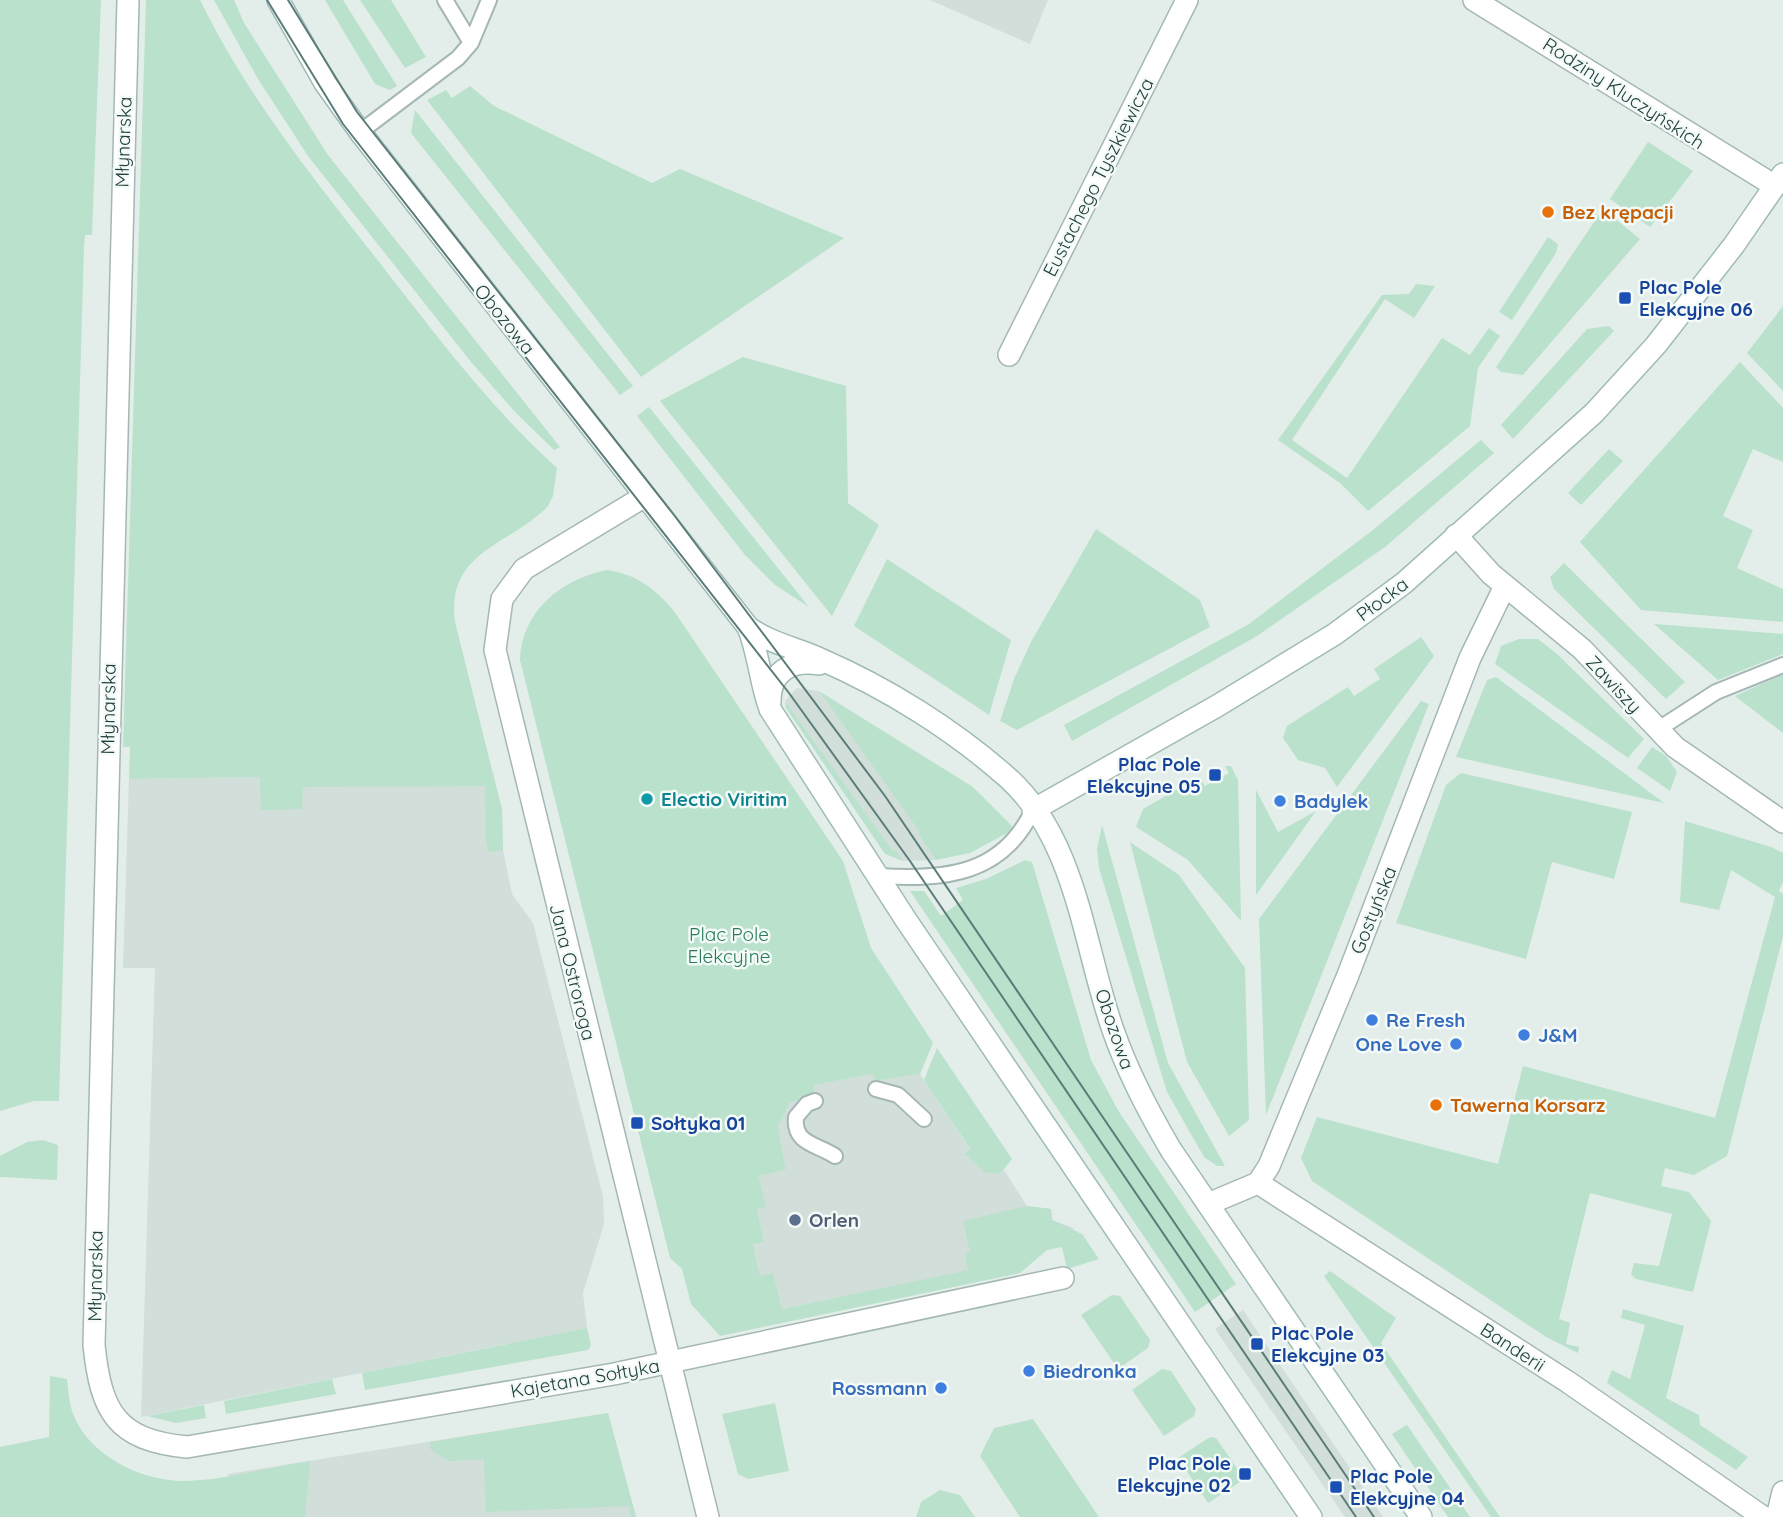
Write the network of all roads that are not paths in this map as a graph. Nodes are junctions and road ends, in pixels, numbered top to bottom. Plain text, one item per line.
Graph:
1 (128, 0) edge
2 (278, 0) edge
3 (445, 0) edge
4 (489, 0) edge
5 (1187, 0) edge
6 (1474, 0) edge
7 (471, 43) junction
8 (360, 132) junction
9 (1779, 180) edge
10 (1009, 355) dead end
11 (645, 496) junction
12 (1455, 535) junction
13 (1505, 586) junction
14 (748, 627) junction
15 (1783, 664) edge
16 (838, 668) junction
17 (770, 709) junction
18 (1657, 730) junction
19 (1033, 810) junction
20 (1783, 822) edge
21 (880, 876) junction
22 (876, 1089) dead end
23 (816, 1101) dead end
24 (923, 1119) dead end
25 (835, 1156) dead end
26 (1258, 1183) junction
27 (1208, 1203) junction
28 (1063, 1278) dead end
29 (668, 1363) junction
30 (112, 1416) joint
31 (1783, 1492) edge
32 (708, 1517) edge
33 (1311, 1517) edge
34 (1421, 1517) edge
35 (1763, 1517) edge
36 (1777, 1517) edge

1 - 30 street, Młynarska
2 - 8 street, Obozowa
3 - 7 lane
4 - 7 lane
5 - 10 street, Eustachego Tyszkiewicza
6 - 9 street, Rodziny Kluczyńskich
7 - 8 lane
8 - 11 street, Obozowa
9 - 12 street, Płocka
11 - 14 street, Obozowa
11 - 29 street, Jana Ostroroga
12 - 13 street, Zawiszy
12 - 19 street, Płocka
13 - 18 street, Zawiszy
13 - 26 street, Gostyńska
14 - 16 street, Obozowa
14 - 17 street, Obozowa
15 - 18 lane
16 - 17 street
16 - 19 street, Obozowa
17 - 21 street, Obozowa
18 - 20 street, Zawiszy
19 - 21 lane, Płocka
19 - 27 street, Obozowa
21 - 33 street, Obozowa
22 - 24 lane
23 - 25 lane
26 - 27 street
26 - 35 street, Banderii
27 - 34 street, Obozowa
28 - 29 street, Kajetana Sołtyka
29 - 30 street, Kajetana Sołtyka
29 - 32 street, Jana Ostroroga
31 - 36 street

